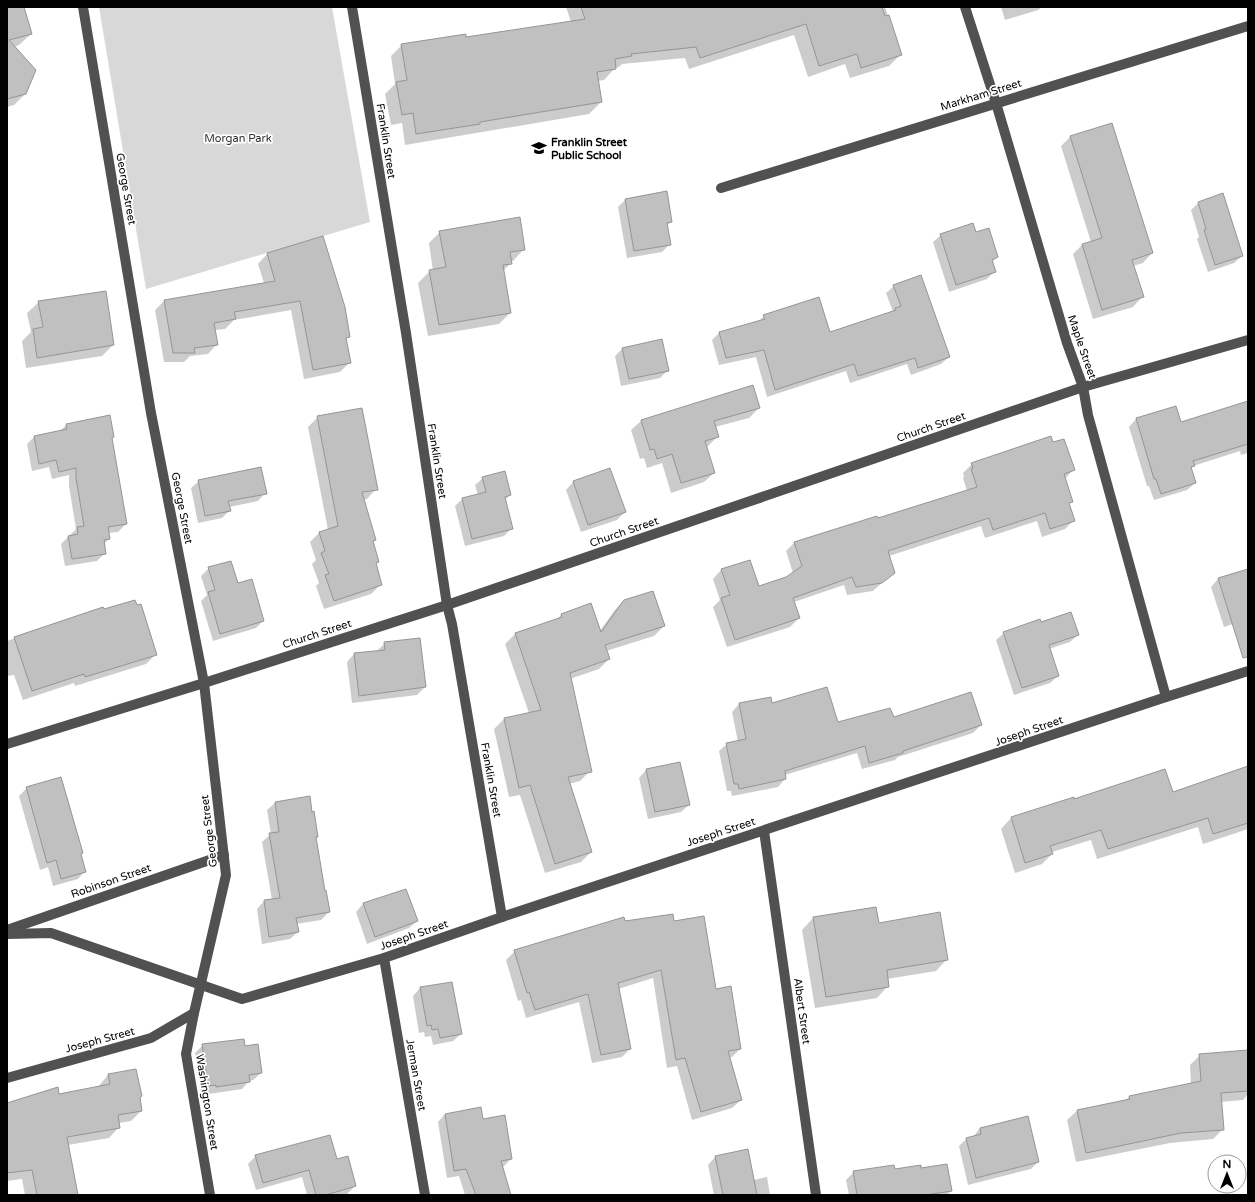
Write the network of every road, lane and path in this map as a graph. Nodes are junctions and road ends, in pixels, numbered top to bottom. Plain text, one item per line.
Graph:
1 (83, 7) edge
2 (352, 7) edge
3 (965, 7) edge
4 (1248, 26) edge
5 (996, 103) junction
6 (721, 188) dead end
7 (1248, 340) edge
8 (1083, 387) junction
9 (447, 605) junction
10 (1248, 671) edge
11 (204, 683) junction
12 (1166, 697) junction
13 (7, 744) edge
14 (764, 831) junction
15 (224, 855) junction
16 (502, 917) junction
17 (7, 930) edge
18 (7, 934) edge
19 (384, 958) junction
20 (200, 985) junction
21 (194, 1013) junction
22 (7, 1078) edge
23 (210, 1195) edge
24 (425, 1195) edge
25 (816, 1195) edge

1 - 11 street, George Street
2 - 9 street, Franklin Street
3 - 5 street, Maple Street
4 - 5 street, Markham Street
5 - 6 street, Markham Street
5 - 8 street, Maple Street
7 - 8 street, Church Street
8 - 9 street, Church Street
8 - 12 street, Maple Street
9 - 11 street, Church Street
9 - 16 street, Franklin Street
10 - 12 street, Joseph Street
11 - 13 street, Church Street
11 - 15 street, George Street
12 - 14 street, Joseph Street
14 - 16 street, Joseph Street
14 - 25 street, Albert Street
15 - 17 street, Robinson Street
15 - 20 street, George Street
16 - 19 street, Joseph Street
18 - 20 street
19 - 20 street, Joseph Street
19 - 24 street, Jerman Street
20 - 21 street, George Street
21 - 22 street, Joseph Street
21 - 23 street, Washington Street

